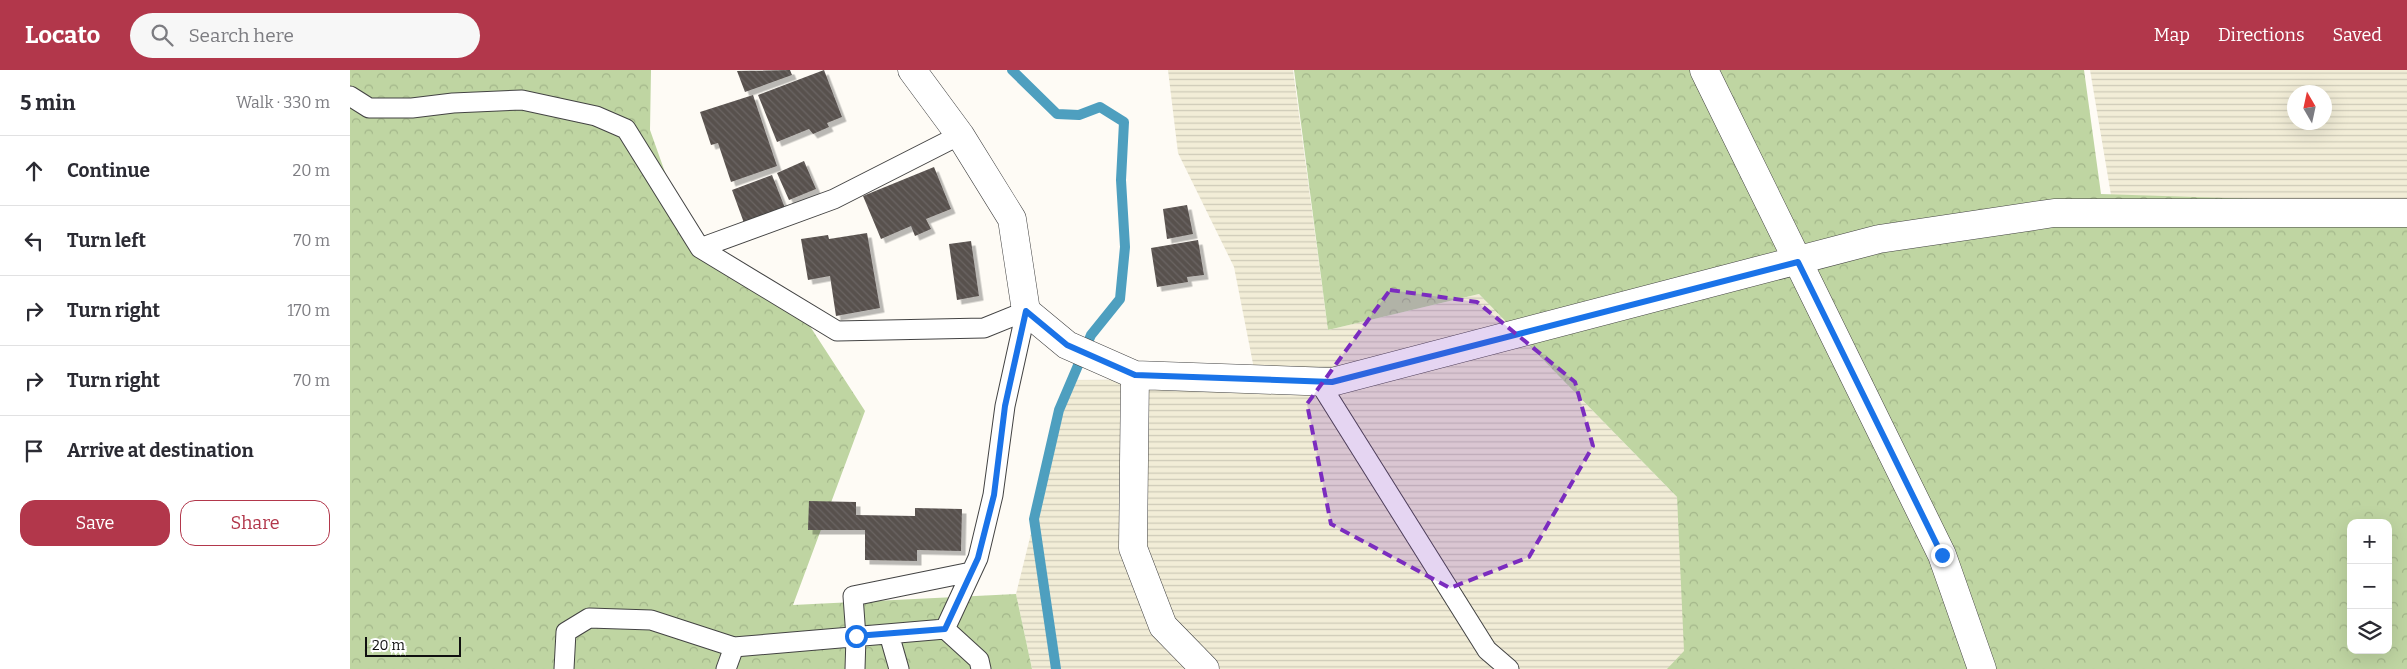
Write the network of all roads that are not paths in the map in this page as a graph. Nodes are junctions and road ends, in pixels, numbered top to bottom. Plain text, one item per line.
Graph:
1 (912, 70) edge
2 (1704, 70) edge
3 (350, 96) edge
4 (960, 135) junction
5 (2407, 213) edge
6 (700, 248) junction
7 (1798, 262) junction
8 (1026, 311) junction
9 (1135, 375) junction
10 (1319, 382) junction
11 (971, 572) junction
12 (945, 629) junction
13 (888, 634) junction
14 (856, 636) junction
15 (734, 647) junction
16 (564, 669) edge
17 (726, 669) edge
18 (855, 669) edge
19 (899, 669) edge
20 (981, 669) edge
21 (1205, 669) edge
22 (1508, 669) edge
23 (1982, 669) edge

1 - 4 street
2 - 7 street
3 - 6 lane
4 - 6 lane
4 - 8 street
5 - 7 street
6 - 8 lane
7 - 10 street
7 - 23 street
8 - 9 street
8 - 11 lane
9 - 10 street
9 - 21 street
10 - 22 lane
11 - 12 lane
11 - 14 lane
12 - 13 lane
12 - 20 lane
13 - 14 lane
13 - 19 lane
14 - 15 lane
14 - 18 lane
15 - 16 lane
15 - 17 lane

